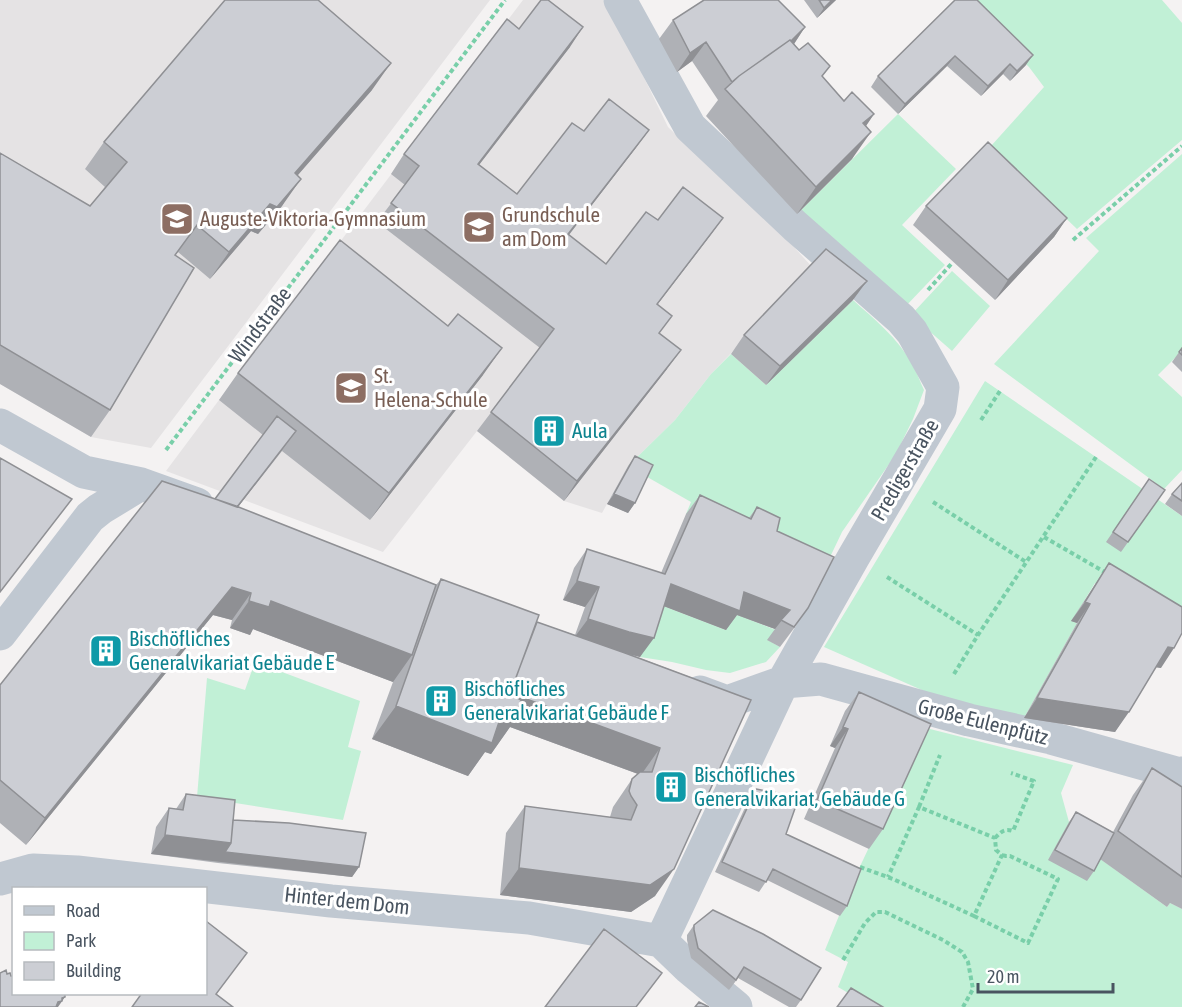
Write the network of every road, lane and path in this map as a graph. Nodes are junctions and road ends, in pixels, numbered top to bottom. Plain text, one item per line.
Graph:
1 (505, 0) edge
2 (620, 0) edge
3 (1182, 146) edge
4 (1073, 240) dead end
5 (0, 425) edge
6 (1096, 457) dead end
7 (141, 484) junction
8 (930, 500) dead end
9 (208, 508) edge
10 (1044, 537) junction
11 (1026, 562) junction
12 (884, 575) dead end
13 (1113, 578) edge
14 (0, 634) edge
15 (978, 634) junction
16 (950, 680) dead end
17 (671, 681) edge
18 (783, 682) junction
19 (942, 751) dead end
20 (1004, 771) dead end
21 (1181, 775) edge
22 (919, 807) junction
23 (994, 838) junction
24 (1002, 855) junction
25 (860, 867) edge
26 (888, 877) junction
27 (0, 879) edge
28 (974, 916) junction
29 (661, 940) junction
30 (843, 960) dead end
31 (736, 1007) edge
32 (963, 1007) edge

1 - 7 path, Windstraße
2 - 18 street, Predigerstraße
3 - 4 path
5 - 7 street
6 - 10 path
7 - 9 street
7 - 14 street
8 - 11 path
10 - 11 path
10 - 13 path
11 - 15 path
12 - 15 path
15 - 16 path
17 - 18 street, Große Eulenpfütz
18 - 21 street, Große Eulenpfütz
18 - 29 street, Predigerstraße
19 - 22 path
20 - 23 path
22 - 23 path
22 - 26 path
23 - 24 path
24 - 28 path
24 - 28 path
25 - 26 path
26 - 28 path
27 - 29 street, Hinter dem Dom
29 - 31 street
30 - 32 path

